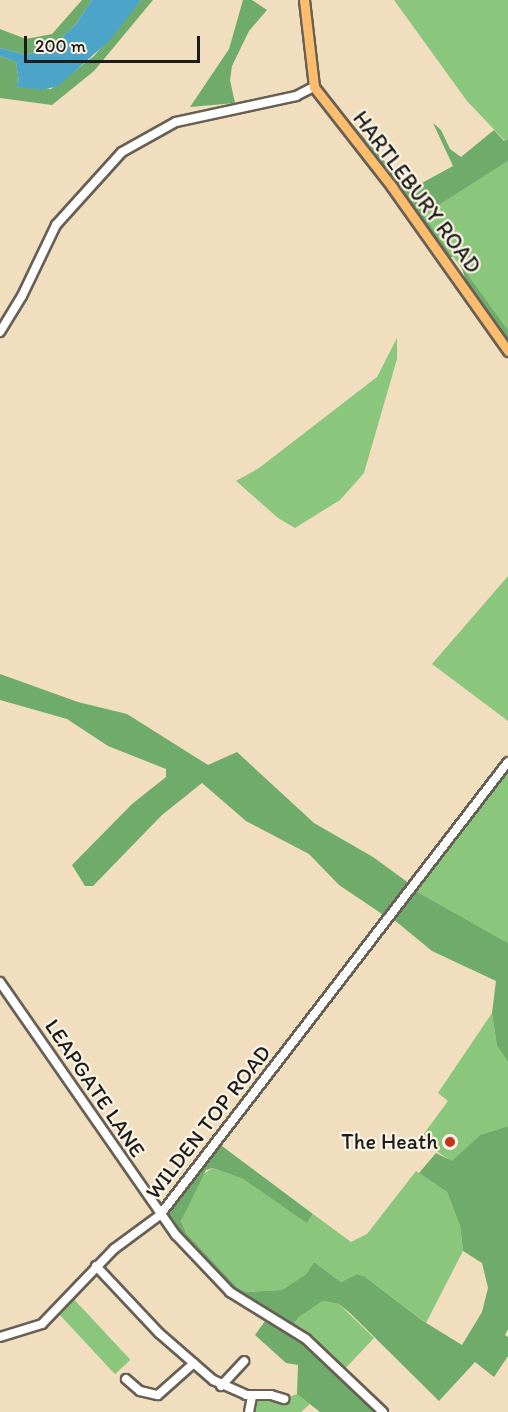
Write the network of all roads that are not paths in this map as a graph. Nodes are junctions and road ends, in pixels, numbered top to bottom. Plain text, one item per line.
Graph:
1 (304, 0) edge
2 (314, 87) junction
3 (0, 332) edge
4 (508, 351) edge
5 (508, 762) edge
6 (0, 982) edge
7 (160, 1215) junction
8 (151, 1222) junction
9 (169, 1225) junction
10 (96, 1266) junction
11 (0, 1337) edge
12 (244, 1361) dead end
13 (194, 1364) junction
14 (126, 1379) dead end
15 (221, 1386) junction
16 (252, 1396) junction
17 (275, 1406) dead end
18 (249, 1412) edge
19 (383, 1412) edge

1 - 2 main road
2 - 3 street
2 - 4 main road, HARTLEBURY ROAD
5 - 7 street, WILDEN TOP ROAD
6 - 7 street, LEAPGATE LANE
7 - 8 street, WILDEN TOP ROAD
7 - 9 street, LEAPGATE LANE
8 - 9 street
8 - 10 street, WILDEN TOP ROAD
9 - 19 street, LEAPGATE LANE
10 - 11 street, WILDEN TOP ROAD
10 - 13 street
12 - 15 street
13 - 14 street
13 - 15 street
15 - 16 street
16 - 17 street
16 - 18 street

